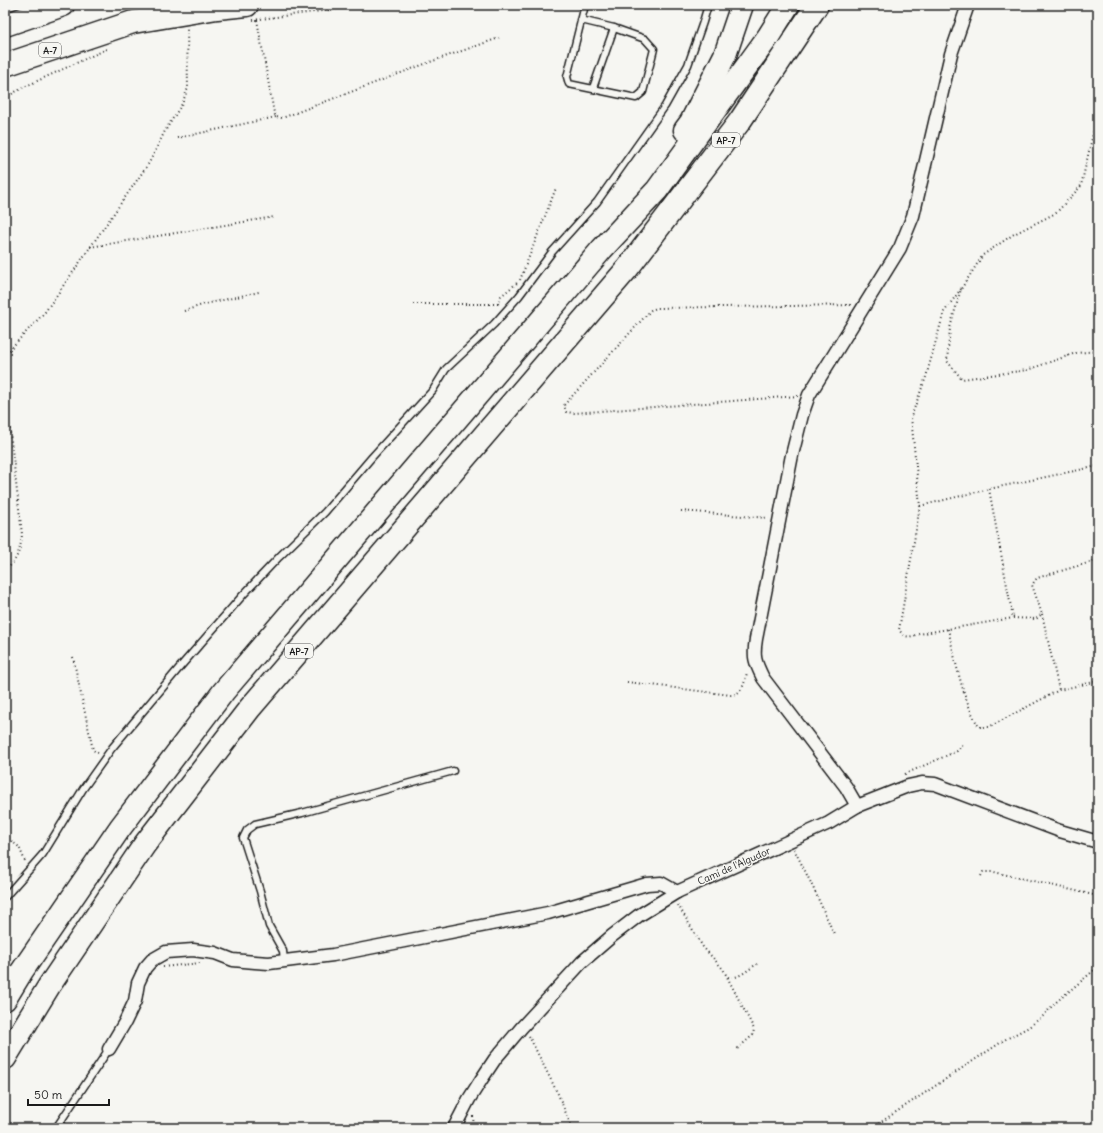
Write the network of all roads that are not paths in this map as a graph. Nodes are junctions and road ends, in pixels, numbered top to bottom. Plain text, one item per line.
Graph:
1 (63, 5) edge
2 (151, 5) edge
3 (585, 5) edge
4 (708, 5) edge
5 (742, 5) edge
6 (788, 5) edge
7 (816, 5) edge
8 (968, 5) edge
9 (251, 15) edge
10 (581, 20) junction
11 (5, 25) edge
12 (614, 28) junction
13 (5, 56) edge
14 (5, 65) edge
15 (593, 88) junction
16 (602, 249) junction
17 (453, 772) dead end
18 (857, 806) junction
19 (1098, 842) edge
20 (675, 893) junction
21 (5, 897) edge
22 (284, 961) junction
23 (5, 999) edge
24 (109, 1049) joint
25 (5, 1058) edge
26 (56, 1128) edge
27 (454, 1128) edge

1 - 11 highway
2 - 13 highway
3 - 10 lane
4 - 21 lane
5 - 16 highway
6 - 16 highway, AP-7
7 - 25 highway, AP-7
8 - 18 street
9 - 14 highway, A-7
10 - 12 lane
10 - 15 lane
12 - 15 lane
12 - 15 lane
16 - 23 highway, AP-7
17 - 22 lane
18 - 19 street, Camí de l'Algudor
18 - 20 street, Camí de l'Algudor
20 - 22 street
20 - 27 street, Camí de l'Algudor
22 - 24 street
24 - 26 lane

